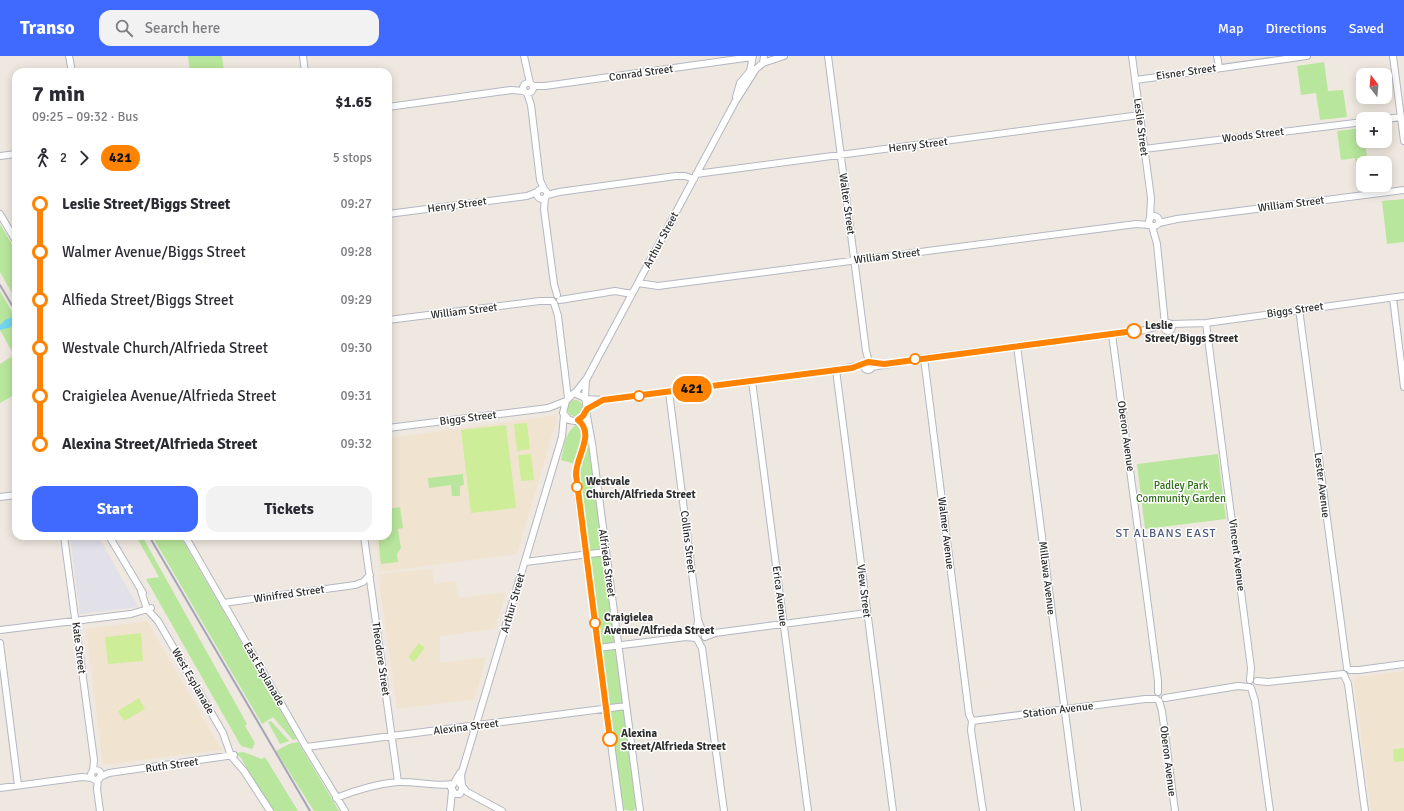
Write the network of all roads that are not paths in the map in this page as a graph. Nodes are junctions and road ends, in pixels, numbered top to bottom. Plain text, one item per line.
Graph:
1 (303, 56) edge
2 (524, 56) edge
3 (770, 56) edge
4 (781, 56) edge
5 (828, 56) edge
6 (1132, 56) edge
7 (1217, 56) edge
8 (1299, 56) edge
9 (1307, 56) edge
10 (1393, 56) edge
11 (70, 58) edge
12 (752, 60) edge
13 (762, 61) edge
14 (71, 68) edge
15 (304, 68) edge
16 (1219, 68) junction
17 (1136, 80) junction
18 (1404, 87) edge
19 (528, 88) junction
20 (1397, 88) junction
21 (735, 102) junction
22 (392, 105) edge
23 (1140, 115) junction
24 (1401, 117) junction
25 (1392, 118) edge
26 (1356, 123) edge
27 (1404, 141) edge
28 (1144, 149) junction
29 (12, 154) edge
30 (840, 155) junction
31 (0, 156) edge
32 (695, 176) junction
33 (1404, 190) edge
34 (542, 194) junction
35 (392, 213) edge
36 (0, 214) edge
37 (1154, 222) junction
38 (12, 234) edge
39 (854, 260) junction
40 (638, 283) junction
41 (632, 294) junction
42 (1404, 296) edge
43 (1393, 298) junction
44 (556, 299) junction
45 (1299, 309) junction
46 (392, 320) edge
47 (1206, 323) junction
48 (1168, 326) junction
49 (1112, 334) junction
50 (1017, 346) junction
51 (924, 358) junction
52 (868, 365) junction
53 (836, 370) junction
54 (587, 378) junction
55 (752, 381) junction
56 (567, 382) junction
57 (1404, 387) edge
58 (669, 392) junction
59 (575, 393) junction
60 (585, 398) junction
61 (567, 400) junction
62 (603, 400) junction
63 (548, 408) junction
64 (586, 410) junction
65 (564, 414) junction
66 (576, 420) junction
67 (392, 428) edge
68 (562, 437) junction
69 (12, 496) edge
70 (0, 497) edge
71 (65, 540) edge
72 (111, 540) edge
73 (187, 540) edge
74 (365, 540) edge
75 (606, 552) junction
76 (586, 554) junction
77 (525, 562) junction
78 (370, 575) junction
79 (355, 585) junction
80 (372, 592) junction
81 (223, 603) junction
82 (149, 608) junction
83 (867, 613) junction
84 (76, 620) junction
85 (784, 624) junction
86 (0, 630) edge
87 (700, 635) junction
88 (0, 643) edge
89 (618, 646) junction
90 (598, 648) junction
91 (1404, 664) edge
92 (1346, 672) junction
93 (1253, 684) junction
94 (1160, 697) junction
95 (626, 706) junction
96 (606, 709) junction
97 (1065, 709) junction
98 (973, 721) junction
99 (477, 726) junction
100 (392, 737) junction
101 (306, 747) junction
102 (233, 756) junction
103 (464, 769) junction
104 (96, 775) junction
105 (398, 782) junction
106 (454, 784) junction
107 (18, 785) junction
108 (435, 785) junction
109 (462, 786) junction
110 (0, 788) edge
111 (452, 791) junction
112 (460, 794) junction
113 (477, 797) junction
114 (336, 798) junction
115 (100, 811) edge
116 (270, 811) edge
117 (345, 811) edge
118 (451, 811) edge
119 (502, 811) edge
120 (620, 811) edge
121 (640, 811) edge
122 (724, 811) edge
123 (808, 811) edge
124 (893, 811) edge
125 (983, 811) edge
126 (1078, 811) edge
127 (1175, 811) edge
128 (1270, 811) edge
129 (1365, 811) edge

1 - 15 street
2 - 19 street
3 - 4 street
4 - 13 street
5 - 30 street, Walter Street
6 - 17 street, Leslie Street
7 - 16 street
8 - 9 street, Eisner Street
8 - 16 street, Eisner Street
10 - 20 street
11 - 14 street
12 - 13 street, Conrad Street
12 - 19 street, Conrad Street
12 - 21 street, Arthur Street
13 - 21 street, Arthur Street
16 - 17 street, Eisner Street
17 - 23 street, Leslie Street
18 - 20 street
19 - 22 street, Conrad Street
19 - 34 street
20 - 24 street
21 - 32 street, Arthur Street
23 - 28 street, Leslie Street
23 - 30 street, Henry Street
24 - 25 street
24 - 27 street
26 - 28 street, Woods Street
28 - 37 street, Leslie Street
29 - 31 street
30 - 32 street, Henry Street
30 - 39 street, Walter Street
32 - 34 street, Henry Street
32 - 40 street, Arthur Street
33 - 37 street, William Street
34 - 35 street, Henry Street
34 - 44 street
36 - 38 street
37 - 39 street, William Street
37 - 48 street, Leslie Street
39 - 40 street, William Street
39 - 52 street, Walter Street
40 - 41 street, Arthur Street
41 - 44 street, William Street
41 - 54 street, Arthur Street
42 - 43 street, Biggs Street
43 - 45 street, Biggs Street
43 - 57 street
44 - 46 street, William Street
44 - 56 street
45 - 47 street, Biggs Street
45 - 92 street, Lester Avenue
47 - 48 street, Biggs Street
47 - 93 street, Vincent Avenue
48 - 49 street, Biggs Street
49 - 50 street, Biggs Street
49 - 94 street, Oberon Avenue
50 - 51 street, Biggs Street
50 - 97 street, Millawa Avenue
51 - 52 street, Biggs Street
51 - 98 street, Walmer Avenue
52 - 53 street, Biggs Street
53 - 55 street, Biggs Street
53 - 83 street, View Street
54 - 59 street, Arthur Street
54 - 60 street, Arthur Street
55 - 58 street, Biggs Street
55 - 85 street, Erica Avenue
56 - 59 street
56 - 61 street
58 - 62 street, Biggs Street
58 - 87 street, Collins Street
59 - 60 street
59 - 61 street
60 - 62 street, Biggs Street
60 - 64 street
61 - 63 street, Biggs Street
61 - 65 street
62 - 64 street, Biggs Street
63 - 65 street, Biggs Street
63 - 67 street, Biggs Street
64 - 66 street
64 - 75 street, Alfrieda Street
65 - 66 street
65 - 68 street, Arthur Street
66 - 68 street, Arthur Street
66 - 76 street, Alfrieda Street
68 - 77 street, Arthur Street
69 - 70 street
71 - 84 street, Kate Street
72 - 82 street, West Esplanade
73 - 81 street, East Esplanade
74 - 78 street, Theodore Street
75 - 76 street
75 - 89 street, Alfrieda Street
76 - 77 street
76 - 90 street, Alfrieda Street
77 - 99 street, Arthur Street
78 - 79 street, Winifred Street
78 - 80 street, Theodore Street
79 - 80 street
79 - 81 street, Winifred Street
80 - 100 street, Theodore Street
81 - 101 street, East Esplanade
82 - 84 street
82 - 102 street, West Esplanade
83 - 85 street
83 - 124 street, View Street
84 - 86 street
84 - 104 street, Kate Street
85 - 87 street
85 - 123 street, Erica Avenue
87 - 89 street
87 - 122 street, Collins Street
88 - 107 street
89 - 90 street
89 - 95 street, Alfrieda Street
90 - 96 street, Alfrieda Street
91 - 92 street, Station Avenue
92 - 93 street, Station Avenue
92 - 129 street, Lester Avenue
93 - 94 street, Station Avenue
93 - 128 street, Vincent Avenue
94 - 97 street, Station Avenue
94 - 127 street, Oberon Avenue
95 - 96 street, Alexina Street
95 - 121 street, Alfrieda Street
96 - 99 street, Alexina Street
96 - 120 street, Alfrieda Street
97 - 98 street, Station Avenue
97 - 126 street, Millawa Avenue
98 - 125 street, Walmer Avenue
99 - 100 street, Alexina Street
99 - 103 street, Arthur Street
100 - 101 street, Alexina Street
100 - 105 street, Theodore Street
101 - 114 street, East Esplanade
102 - 104 street, Ruth Street
102 - 116 street
103 - 106 street
103 - 109 street
104 - 107 street, Ruth Street
104 - 115 street, Kate Street
105 - 108 street
105 - 114 street
106 - 108 street
106 - 109 street
106 - 111 street
107 - 110 street, Ruth Street
108 - 111 street
109 - 112 street
109 - 113 street
111 - 112 street
111 - 118 street
112 - 113 street
112 - 118 street
113 - 119 street
114 - 117 street, East Esplanade

